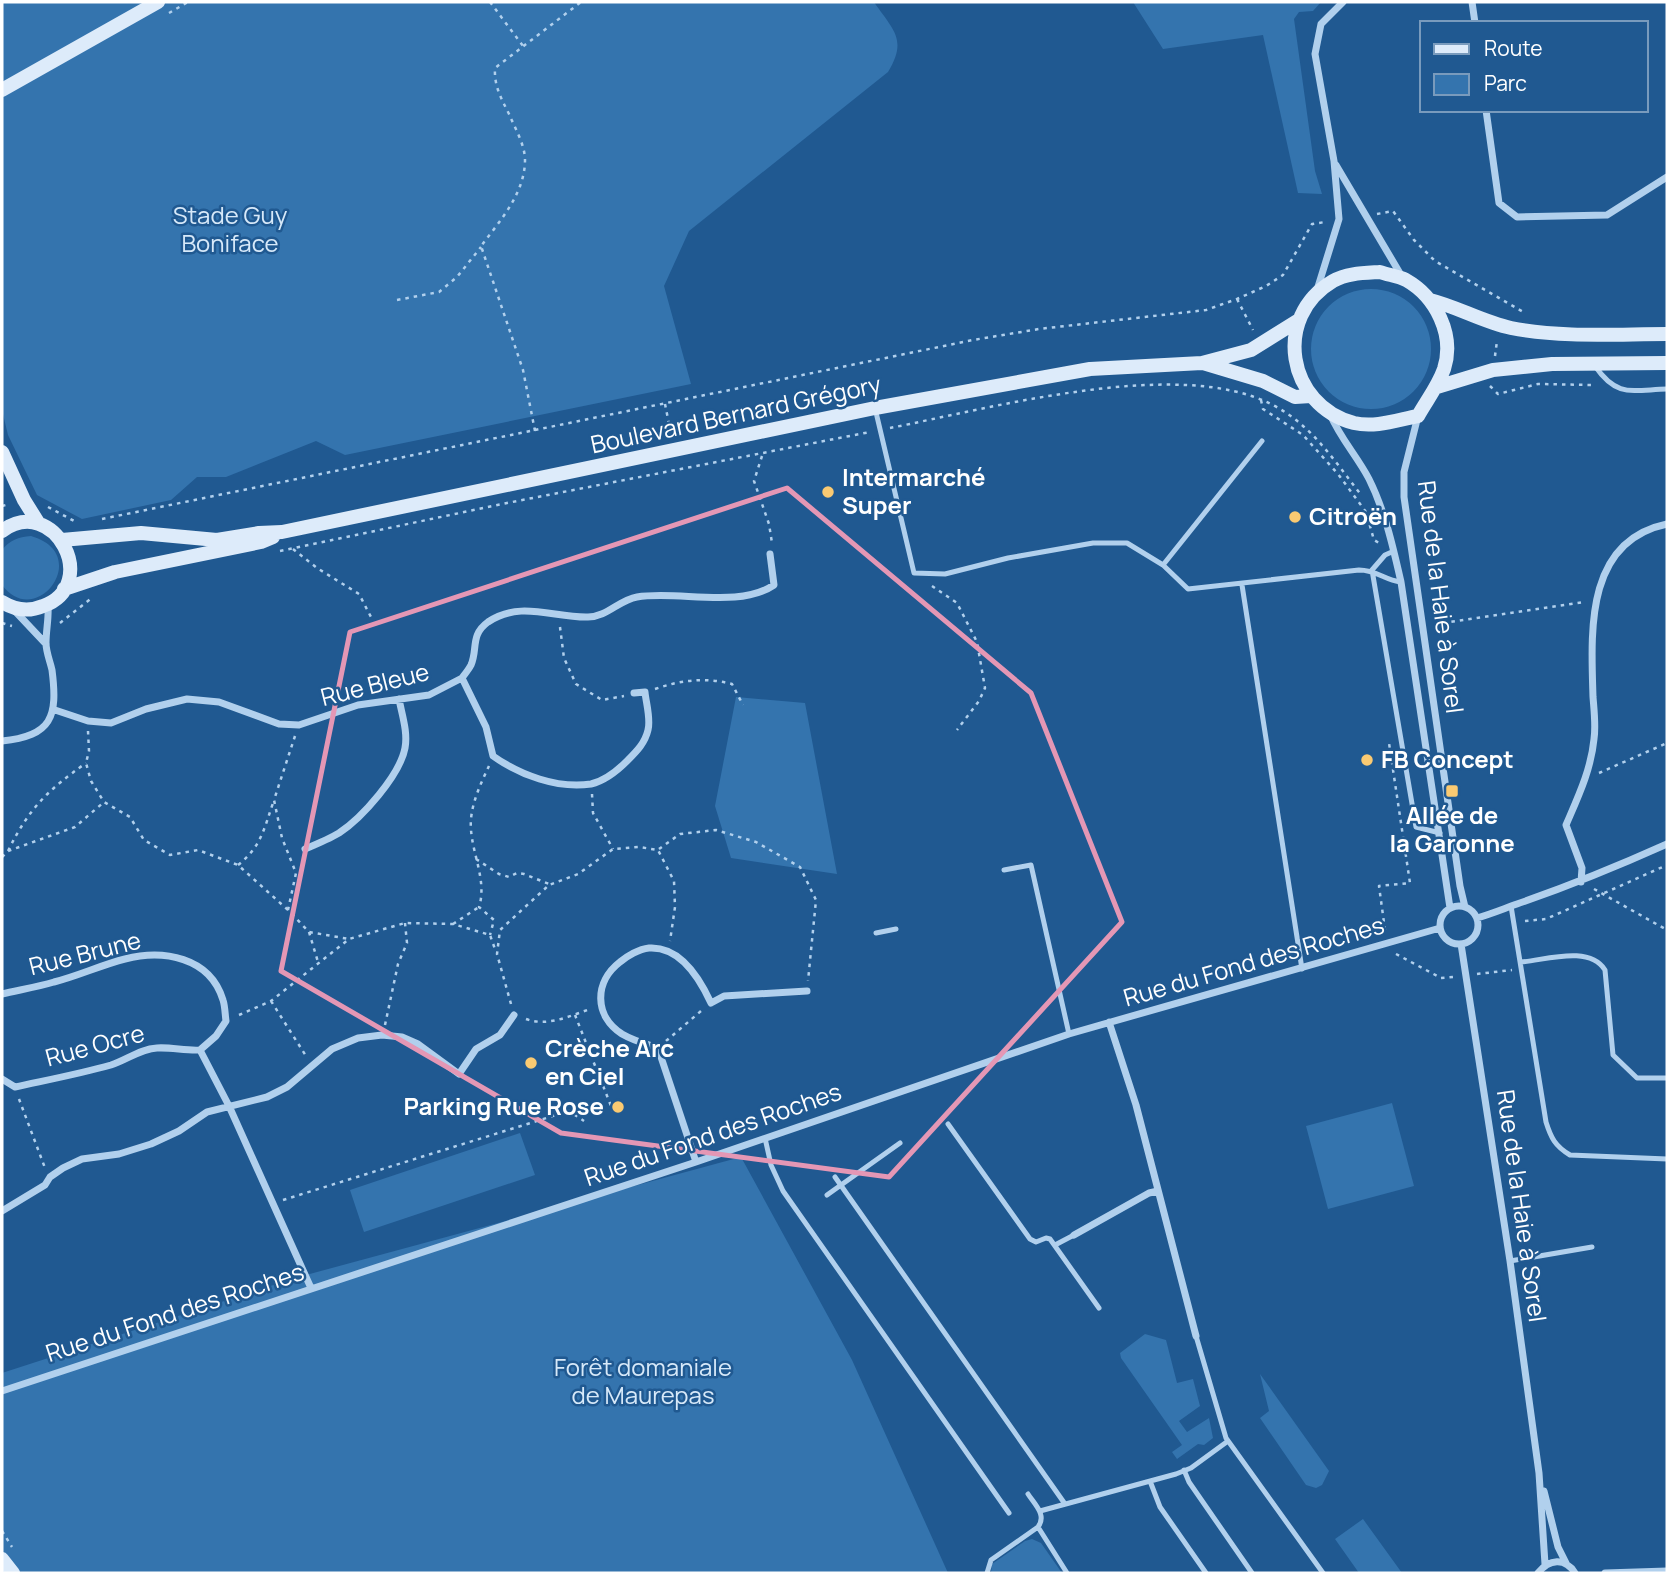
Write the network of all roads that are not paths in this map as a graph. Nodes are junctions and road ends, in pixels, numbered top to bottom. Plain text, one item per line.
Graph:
1 (158, 2) edge
2 (1343, 2) edge
3 (1472, 2) edge
4 (1475, 21) edge
5 (2, 90) edge
6 (1486, 112) edge
7 (1334, 161) junction
8 (1667, 177) edge
9 (1403, 279) junction
10 (1315, 295) junction
11 (1430, 300) junction
12 (1299, 320) junction
13 (1667, 334) edge
14 (1202, 363) junction
15 (1594, 363) junction
16 (1667, 363) edge
17 (1437, 387) junction
18 (1667, 389) edge
19 (1311, 396) junction
20 (875, 408) junction
21 (1330, 413) junction
22 (1418, 416) junction
23 (1262, 441) dead end
24 (2, 452) edge
25 (39, 524) junction
26 (1667, 524) edge
27 (2, 531) edge
28 (282, 532) junction
29 (62, 540) junction
30 (1394, 551) junction
31 (770, 554) dead end
32 (1163, 565) junction
33 (1372, 570) junction
34 (1401, 582) junction
35 (1242, 584) junction
36 (64, 589) junction
37 (6, 604) edge
38 (48, 605) junction
39 (46, 644) junction
40 (462, 678) junction
41 (634, 693) road end
42 (398, 699) junction
43 (55, 710) junction
44 (2, 741) edge
45 (1440, 833) junction
46 (1667, 844) edge
47 (305, 849) dead end
48 (1004, 870) dead end
49 (1581, 882) junction
50 (1511, 906) junction
51 (1465, 907) junction
52 (1450, 908) junction
53 (1477, 918) junction
54 (1440, 928) junction
55 (895, 929) dead end
56 (876, 933) dead end
57 (1461, 944) junction
58 (1521, 962) junction
59 (1302, 969) junction
60 (807, 991) road end
61 (2, 994) edge
62 (514, 1015) road end
63 (1110, 1022) junction
64 (1069, 1034) junction
65 (200, 1050) junction
66 (1667, 1078) edge
67 (2, 1079) edge
68 (229, 1106) junction
69 (948, 1124) dead end
70 (765, 1138) junction
71 (900, 1143) dead end
72 (1667, 1159) edge
73 (696, 1162) junction
74 (835, 1177) dead end
75 (840, 1185) junction
76 (1158, 1191) junction
77 (827, 1195) dead end
78 (2, 1210) edge
79 (1074, 1235) joint
80 (1055, 1245) junction
81 (1592, 1247) dead end
82 (1510, 1261) junction
83 (311, 1288) junction
84 (1099, 1308) dead end
85 (1196, 1336) joint
86 (2, 1391) edge
87 (1228, 1441) junction
88 (1184, 1470) junction
89 (1539, 1473) junction
90 (1150, 1481) junction
91 (1028, 1494) dead end
92 (1065, 1504) junction
93 (1040, 1511) junction
94 (1009, 1513) dead end
95 (1038, 1527) junction
96 (2, 1559) edge
97 (1566, 1563) junction
98 (1545, 1564) junction
99 (1667, 1570) edge
100 (13, 1573) edge
101 (987, 1573) edge
102 (1067, 1573) edge
103 (1206, 1573) edge
104 (1252, 1573) edge
105 (1323, 1573) edge
106 (1538, 1573) edge
107 (1575, 1573) edge
108 (1605, 1573) edge

1 - 5 street
2 - 7 street
3 - 4 street
6 - 8 street
7 - 9 street
7 - 10 street
9 - 10 street
9 - 11 street
10 - 12 street
11 - 13 street
11 - 17 street
12 - 14 street, Boulevard Bernard Grégory
12 - 19 street
14 - 19 street, Boulevard Bernard Grégory
14 - 20 street, Boulevard Bernard Grégory
15 - 16 street
15 - 17 street
15 - 18 lane
17 - 22 street
19 - 21 street
20 - 28 street, Boulevard Bernard Grégory
20 - 32 lane
21 - 22 street
21 - 30 street, Rue de la Haie à Sorel
22 - 51 street, Rue de la Haie à Sorel
23 - 32 lane
24 - 25 street
25 - 27 street
25 - 29 street
26 - 49 street
28 - 29 street, Boulevard Bernard Grégory
28 - 36 street, Boulevard Bernard Grégory
29 - 36 street
30 - 33 lane
30 - 34 street, Rue de la Haie à Sorel
31 - 40 street
32 - 35 lane
33 - 34 lane
33 - 35 lane
33 - 45 lane
34 - 45 street, Rue de la Haie à Sorel
35 - 59 lane
36 - 38 street
37 - 38 street
37 - 39 street
38 - 39 street
39 - 43 street
40 - 41 street
40 - 42 street, Rue Bleue
42 - 43 street, Rue Bleue
42 - 47 street
43 - 44 street
45 - 52 street, Rue de la Haie à Sorel
46 - 49 street
48 - 64 lane
49 - 50 street
50 - 53 street
50 - 58 lane
51 - 52 street
51 - 53 street
52 - 54 street
53 - 57 street
54 - 57 street
54 - 59 street, Rue du Fond des Roches
55 - 56 lane
57 - 82 street, Rue de la Haie à Sorel
58 - 66 lane
58 - 72 lane
59 - 63 street, Rue du Fond des Roches
60 - 73 street
61 - 65 street, Rue Brune
62 - 68 street
63 - 64 street, Rue du Fond des Roches
63 - 76 street
64 - 70 street, Rue du Fond des Roches
65 - 67 street, Rue Ocre
65 - 68 street
68 - 78 street
68 - 83 street
69 - 80 lane
70 - 73 street, Rue du Fond des Roches
70 - 94 lane
71 - 75 lane
73 - 83 street, Rue du Fond des Roches
74 - 75 lane
75 - 77 lane
75 - 92 lane
76 - 79 street
76 - 85 street
79 - 80 lane
80 - 84 lane
81 - 82 lane
82 - 89 street, Rue de la Haie à Sorel
83 - 86 street, Rue du Fond des Roches
85 - 87 lane
87 - 88 lane
87 - 105 lane
88 - 90 lane
88 - 104 lane
89 - 97 street, Rue de la Haie à Sorel
89 - 98 street, Rue de la Haie à Sorel
90 - 92 lane
90 - 103 lane
91 - 93 lane
92 - 93 lane
93 - 95 lane
95 - 101 lane
95 - 102 lane
96 - 100 street
97 - 98 street
97 - 107 street, Rue de la Haie à Sorel
98 - 106 street
99 - 108 street

